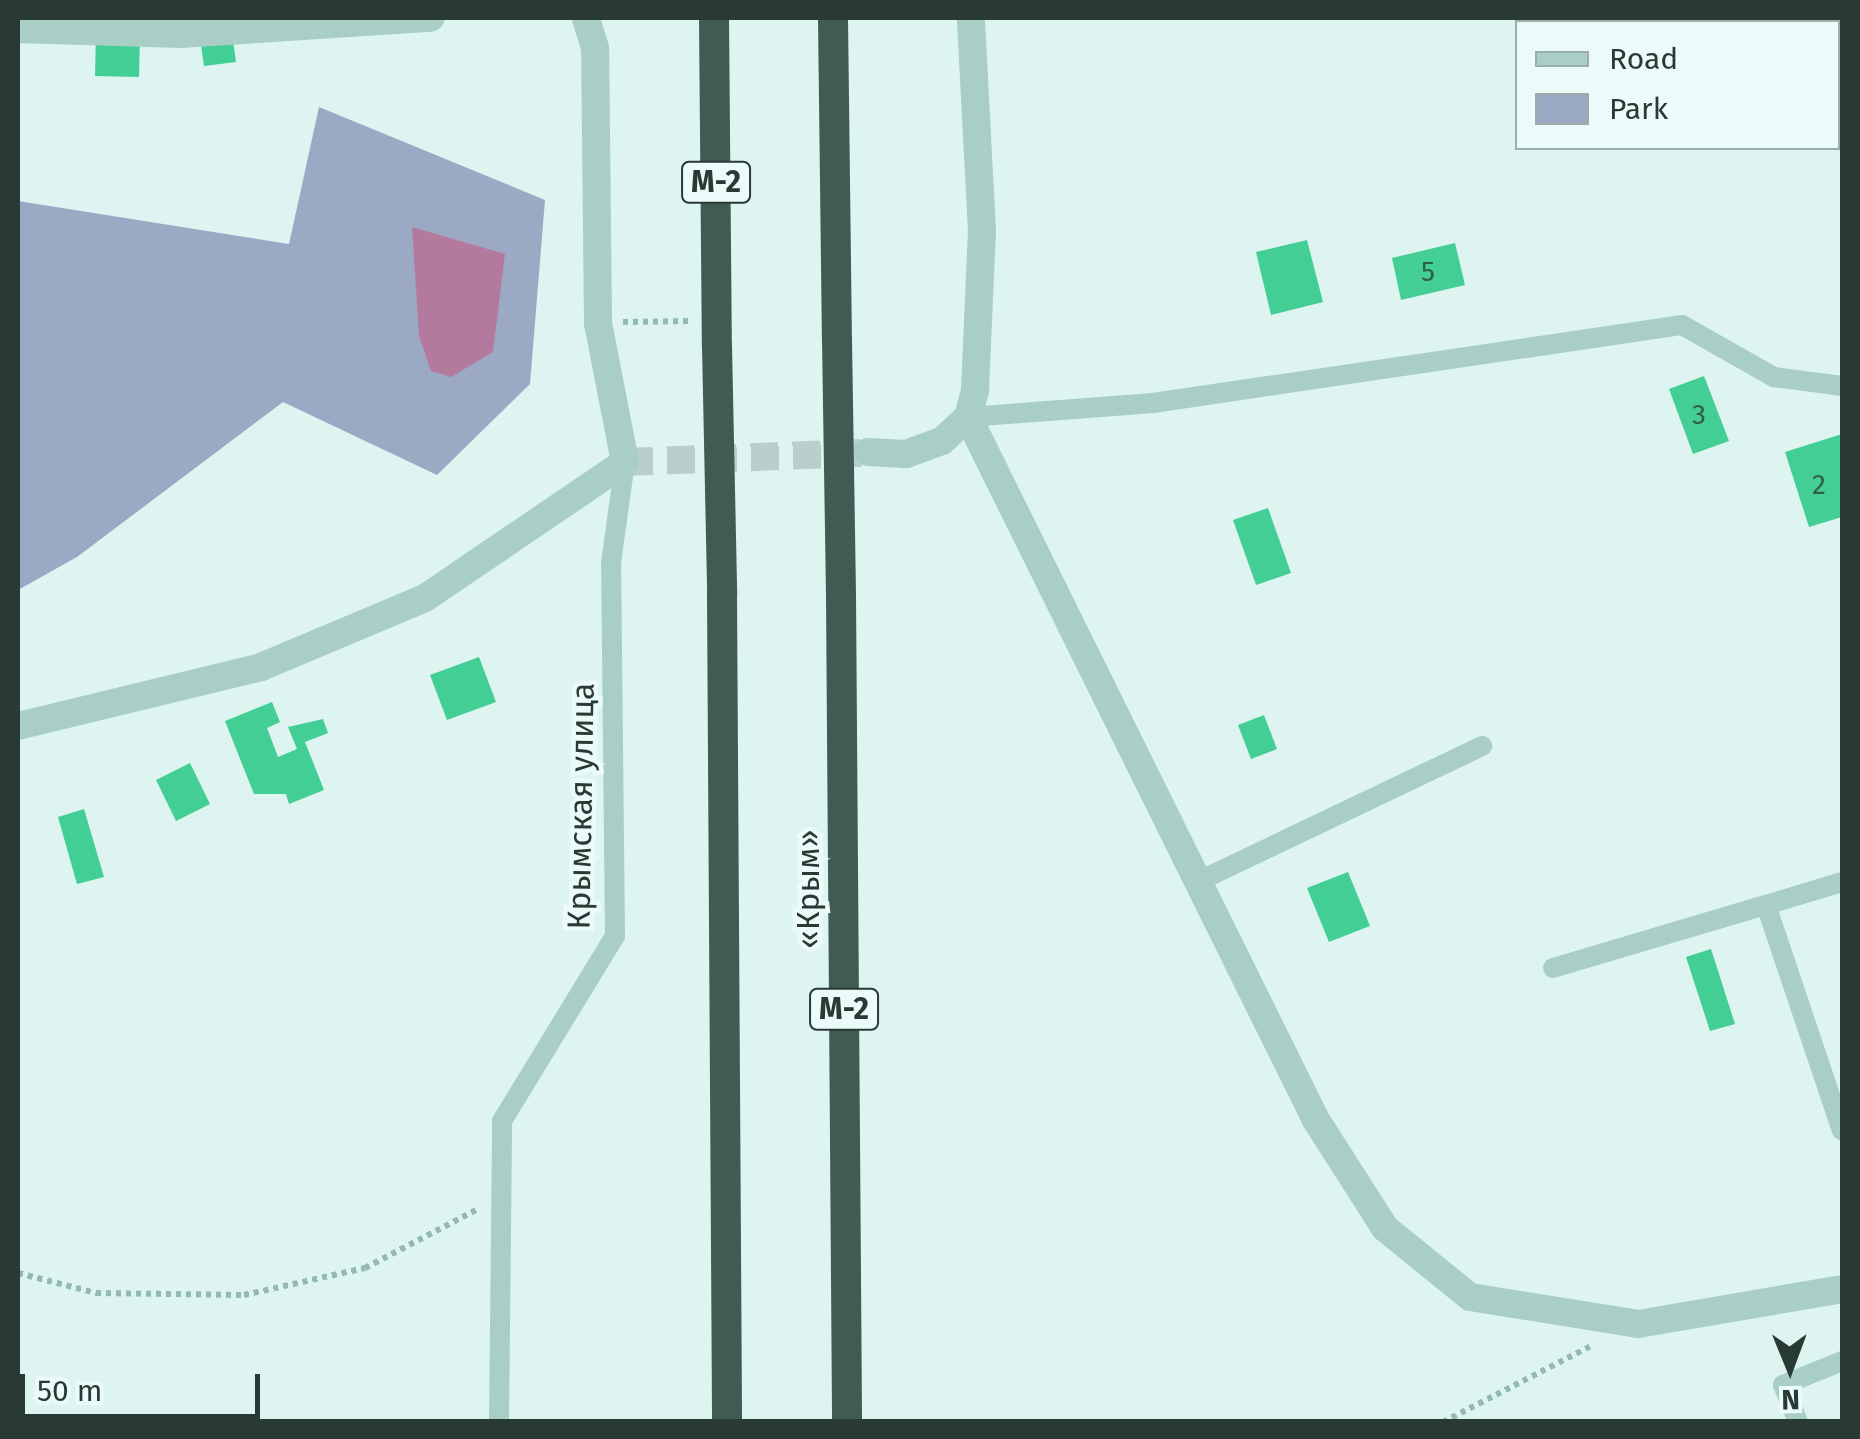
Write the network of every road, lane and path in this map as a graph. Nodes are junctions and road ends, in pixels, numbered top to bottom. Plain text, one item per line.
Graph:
1 (430, 18) edge
2 (586, 18) edge
3 (714, 18) edge
4 (833, 18) edge
5 (971, 18) edge
6 (18, 30) edge
7 (598, 322) junction
8 (717, 333) junction
9 (1842, 386) edge
10 (968, 417) junction
11 (868, 452) tunnel mouth
12 (625, 462) junction
13 (18, 726) edge
14 (1482, 746) dead end
15 (1197, 882) junction
16 (1842, 882) edge
17 (1766, 905) junction
18 (1554, 968) dead end
19 (1842, 1131) edge
20 (499, 1192) junction
21 (18, 1273) edge
22 (1842, 1289) edge
23 (1638, 1324) junction
24 (1842, 1361) edge
25 (499, 1422) edge
26 (728, 1422) edge
27 (847, 1422) edge
28 (1444, 1422) edge
29 (1798, 1422) edge

1 - 6 street
2 - 7 street
3 - 8 highway, М-2
4 - 27 highway, «Крым» / М-2, bridge
5 - 10 street
7 - 8 path
7 - 12 street
8 - 26 highway, М-2, bridge
9 - 10 lane
10 - 11 street
10 - 15 street
12 - 13 street
12 - 20 lane, Крымская улица
14 - 15 lane
15 - 23 street
16 - 17 lane
17 - 18 lane
17 - 19 lane
20 - 21 path
20 - 25 lane, Крымская улица
22 - 23 street
23 - 28 path
24 - 29 lane

